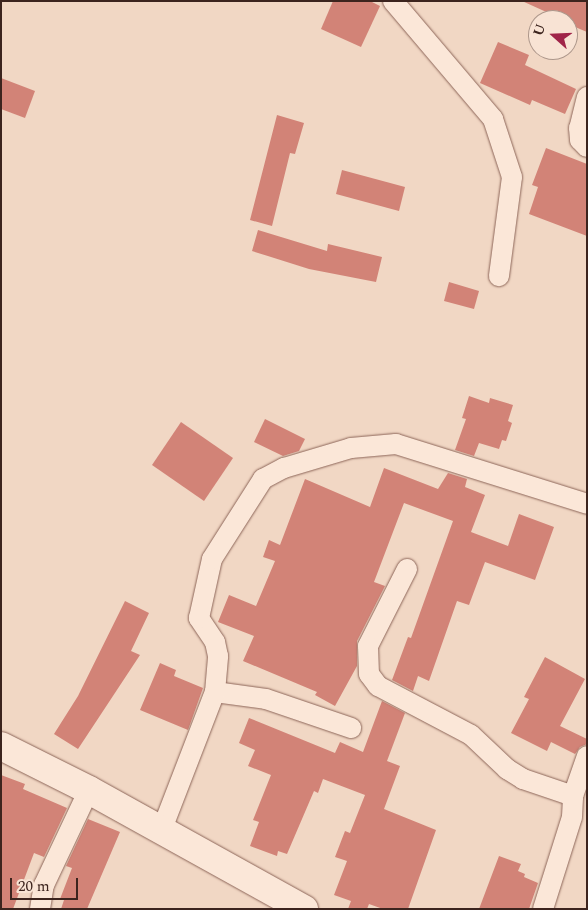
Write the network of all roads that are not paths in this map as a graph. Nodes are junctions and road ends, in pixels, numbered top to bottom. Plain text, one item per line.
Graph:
1 (394, 1) edge
2 (587, 97) edge
3 (587, 147) edge
4 (499, 276) dead end
5 (587, 504) edge
6 (407, 568) dead end
7 (215, 692) junction
8 (351, 728) dead end
9 (1, 746) edge
10 (587, 756) edge
11 (89, 790) junction
12 (573, 796) junction
13 (580, 818) edge
14 (162, 829) junction
15 (40, 909) edge
16 (304, 909) edge
17 (543, 909) edge

1 - 4 street
2 - 3 street
5 - 7 street
6 - 12 street
7 - 8 street
7 - 14 street
9 - 11 street
10 - 12 street
11 - 14 street
11 - 15 street
12 - 13 street
13 - 17 street
14 - 16 street

